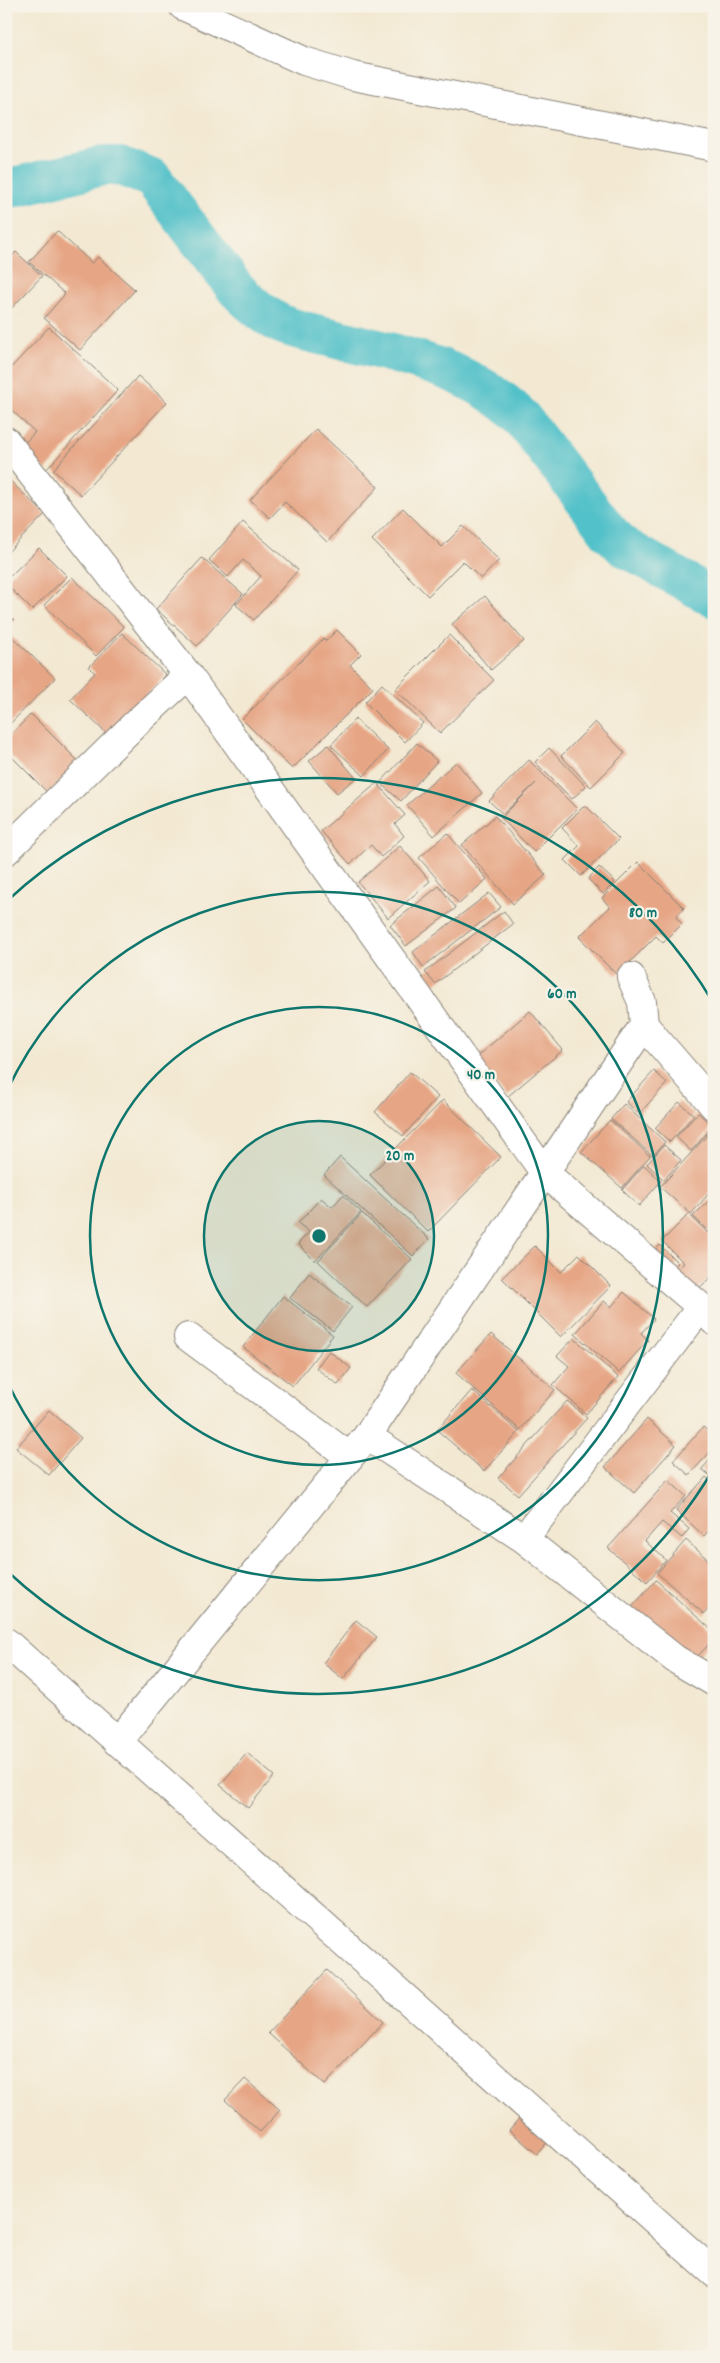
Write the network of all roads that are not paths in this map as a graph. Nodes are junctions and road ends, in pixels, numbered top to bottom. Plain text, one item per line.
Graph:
1 (183, 6) edge
2 (714, 147) edge
3 (6, 441) edge
4 (188, 675) junction
5 (6, 852) edge
6 (631, 977) dead end
7 (644, 1025) junction
8 (714, 1106) edge
9 (544, 1172) junction
10 (707, 1314) edge
11 (188, 1338) dead end
12 (367, 1436) junction
13 (350, 1457) junction
14 (524, 1539) junction
15 (6, 1642) edge
16 (710, 1674) edge
17 (117, 1742) junction
18 (714, 2273) edge

1 - 2 street
3 - 4 street
4 - 5 street
4 - 9 street
6 - 7 street
7 - 8 street
7 - 9 street
9 - 10 street
9 - 12 street
10 - 14 street
11 - 13 street
12 - 13 street
12 - 14 street
13 - 17 street
14 - 16 street
15 - 17 street
17 - 18 street

